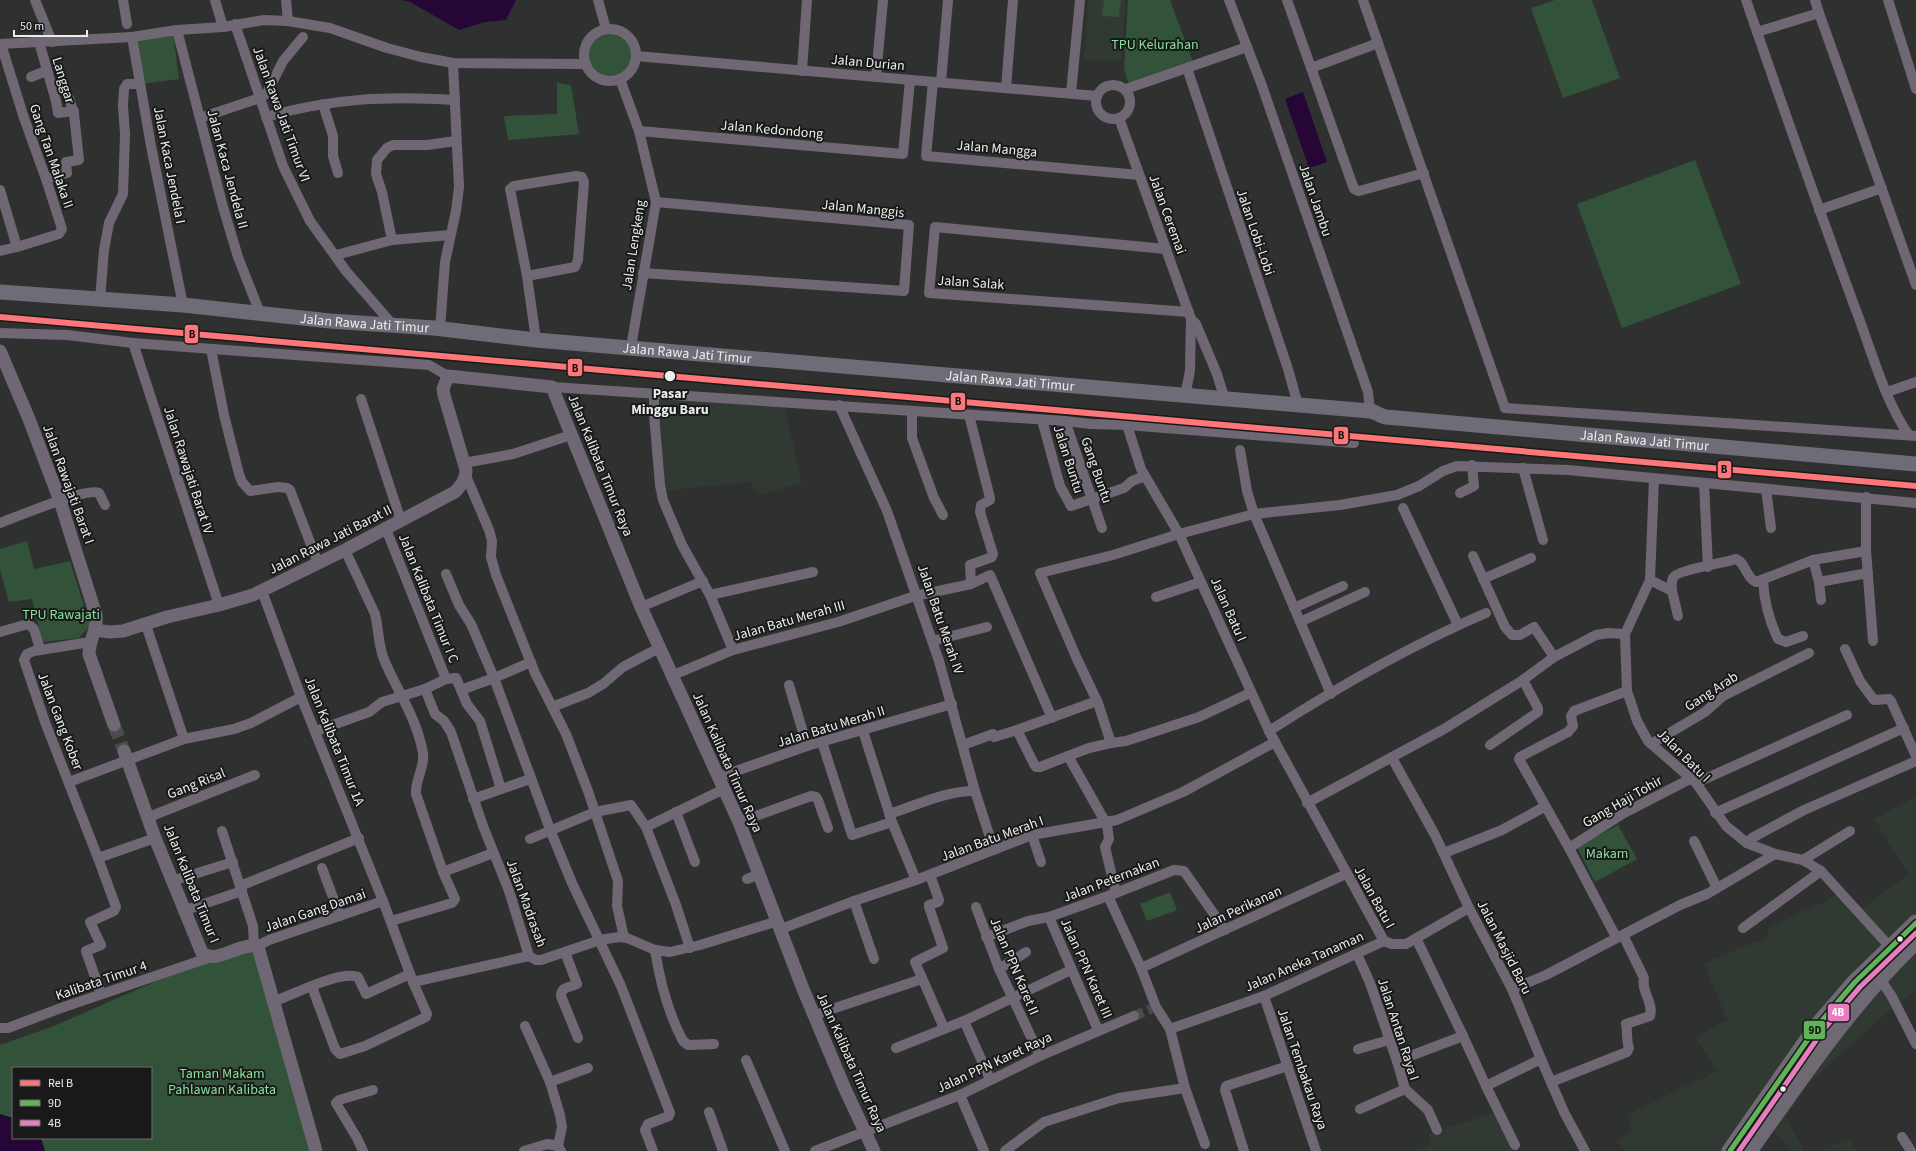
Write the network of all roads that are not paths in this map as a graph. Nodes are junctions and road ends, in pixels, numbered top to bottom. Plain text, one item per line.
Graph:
1 (36, 0) edge
2 (123, 0) edge
3 (216, 0) edge
4 (286, 0) edge
5 (598, 0) edge
6 (807, 0) edge
7 (883, 0) edge
8 (948, 0) edge
9 (1013, 0) edge
10 (1080, 0) edge
11 (1229, 0) edge
12 (1287, 0) edge
13 (1363, 0) edge
14 (1746, 0) edge
15 (1815, 0) edge
16 (1888, 0) edge
17 (1819, 13) junction
18 (288, 21) junction
19 (127, 24) dead end
20 (235, 24) junction
21 (223, 27) junction
22 (606, 29) junction
23 (177, 30) junction
24 (1757, 32) junction
25 (303, 36) dead end
26 (133, 39) junction
27 (39, 42) junction
28 (52, 42) junction
29 (1378, 43) junction
30 (1, 44) edge
31 (1247, 47) junction
32 (636, 56) junction
33 (453, 63) junction
34 (582, 64) junction
35 (1186, 68) junction
36 (1311, 68) junction
37 (46, 71) junction
38 (802, 71) junction
39 (31, 77) dead end
40 (876, 77) junction
41 (620, 79) junction
42 (910, 80) junction
43 (937, 82) junction
44 (140, 84) junction
45 (1006, 88) junction
46 (1126, 89) junction
47 (1916, 89) edge
48 (1071, 94) junction
49 (1097, 96) junction
50 (69, 98) dead end
51 (260, 98) junction
52 (454, 100) junction
53 (323, 104) junction
54 (77, 112) junction
55 (266, 117) junction
56 (200, 118) junction
57 (1119, 118) junction
58 (639, 131) junction
59 (456, 141) junction
60 (338, 173) dead end
61 (1424, 173) junction
62 (1139, 176) junction
63 (46, 179) junction
64 (1882, 188) junction
65 (0, 190) edge
66 (656, 202) junction
67 (1819, 210) junction
68 (450, 236) junction
69 (392, 240) junction
70 (17, 247) junction
71 (1166, 249) junction
72 (0, 251) edge
73 (336, 255) junction
74 (643, 273) junction
75 (527, 276) junction
76 (1916, 285) edge
77 (0, 292) edge
78 (183, 299) junction
79 (100, 300) junction
80 (260, 313) junction
81 (1190, 315) junction
82 (393, 326) junction
83 (440, 329) junction
84 (0, 333) edge
85 (536, 340) junction
86 (133, 343) junction
87 (631, 347) junction
88 (211, 349) junction
89 (0, 351) edge
90 (448, 376) junction
91 (1916, 382) edge
92 (552, 387) junction
93 (1887, 392) junction
94 (654, 395) junction
95 (1186, 396) junction
96 (361, 399) dead end
97 (1225, 400) junction
98 (838, 405) junction
99 (1298, 405) junction
100 (912, 411) junction
101 (1373, 411) junction
102 (969, 415) junction
103 (1042, 420) junction
104 (1065, 421) junction
105 (1127, 425) junction
106 (571, 436) junction
107 (1913, 436) edge
108 (1354, 443) dead end
109 (1240, 450) dead end
110 (1916, 455) edge
111 (1916, 464) edge
112 (1472, 465) junction
113 (1523, 468) junction
114 (465, 469) junction
115 (1146, 476) junction
116 (1654, 479) junction
117 (1704, 483) junction
118 (1766, 489) junction
119 (1460, 493) dead end
120 (1866, 497) junction
121 (1091, 500) junction
122 (60, 501) junction
123 (1916, 503) edge
124 (105, 504) dead end
125 (1403, 508) dead end
126 (1254, 514) junction
127 (944, 515) dead end
128 (401, 521) junction
129 (0, 523) edge
130 (1102, 528) dead end
131 (1771, 528) dead end
132 (386, 529) junction
133 (1179, 534) junction
134 (1543, 540) dead end
135 (346, 550) junction
136 (1866, 551) junction
137 (1473, 556) dead end
138 (1531, 558) dead end
139 (1813, 560) junction
140 (318, 563) junction
141 (1708, 567) junction
142 (813, 572) dead end
143 (1868, 573) junction
144 (446, 574) dead end
145 (1483, 580) junction
146 (1650, 580) junction
147 (1763, 580) junction
148 (703, 581) junction
149 (1201, 582) junction
150 (1819, 582) junction
151 (971, 584) junction
152 (1343, 586) dead end
153 (262, 591) junction
154 (1672, 591) junction
155 (1365, 592) dead end
156 (710, 595) junction
157 (915, 596) junction
158 (1156, 597) dead end
159 (1821, 600) dead end
160 (219, 605) junction
161 (641, 607) junction
162 (1294, 608) junction
163 (1486, 613) dead end
164 (1678, 616) dead end
165 (1300, 622) junction
166 (146, 625) junction
167 (1458, 625) junction
168 (988, 627) dead end
169 (0, 632) edge
170 (1625, 634) junction
171 (93, 636) junction
172 (1803, 636) dead end
173 (932, 641) junction
174 (1873, 641) dead end
175 (659, 648) junction
176 (40, 649) junction
177 (1845, 649) dead end
178 (733, 650) junction
179 (1809, 653) dead end
180 (1554, 657) junction
181 (531, 662) junction
182 (672, 676) junction
183 (446, 678) junction
184 (494, 678) junction
185 (1523, 680) junction
186 (789, 685) dead end
187 (425, 688) junction
188 (461, 690) junction
189 (1627, 691) junction
190 (1250, 693) junction
191 (1331, 694) junction
192 (301, 696) junction
193 (403, 696) junction
194 (1097, 701) junction
195 (952, 704) junction
196 (552, 707) junction
197 (1847, 715) dead end
198 (1052, 718) junction
199 (114, 725) tunnel mouth
200 (1904, 728) junction
201 (1017, 730) junction
202 (316, 731) junction
203 (863, 731) junction
204 (1269, 731) junction
205 (184, 739) junction
206 (822, 742) junction
207 (1110, 742) junction
208 (1275, 742) junction
209 (1651, 744) junction
210 (963, 745) junction
211 (1490, 745) dead end
212 (807, 746) junction
213 (126, 756) junction
214 (1068, 756) junction
215 (1916, 756) edge
216 (1392, 758) junction
217 (1916, 760) edge
218 (255, 775) dead end
219 (530, 779) junction
220 (1693, 781) junction
221 (69, 782) junction
222 (721, 783) junction
223 (501, 789) junction
224 (975, 791) junction
225 (473, 799) junction
226 (1307, 803) junction
227 (1544, 807) junction
228 (595, 812) junction
229 (676, 812) junction
230 (1715, 813) junction
231 (890, 818) junction
232 (148, 820) junction
233 (739, 822) junction
234 (1105, 822) junction
235 (646, 827) junction
236 (828, 828) dead end
237 (222, 831) dead end
238 (1850, 831) dead end
239 (550, 832) junction
240 (1032, 835) junction
241 (155, 838) junction
242 (358, 838) junction
243 (530, 839) dead end
244 (1694, 841) dead end
245 (1747, 843) junction
246 (1569, 848) junction
247 (994, 850) junction
248 (494, 853) junction
249 (1444, 853) junction
250 (1775, 854) junction
251 (98, 858) junction
252 (1803, 860) junction
253 (232, 862) junction
254 (695, 862) dead end
255 (1040, 862) dead end
256 (322, 868) dead end
257 (1820, 871) junction
258 (443, 872) junction
259 (760, 874) junction
260 (1346, 874) junction
261 (930, 875) junction
262 (747, 879) dead end
263 (916, 880) junction
264 (172, 881) junction
265 (241, 888) junction
266 (1717, 888) junction
267 (1112, 894) junction
268 (383, 901) junction
269 (854, 901) junction
270 (976, 907) dead end
271 (1470, 908) junction
272 (183, 911) junction
273 (340, 916) junction
274 (1049, 917) junction
275 (391, 921) junction
276 (1916, 923) edge
277 (779, 925) junction
278 (1743, 928) dead end
279 (1225, 930) junction
280 (1620, 936) junction
281 (624, 937) junction
282 (986, 937) junction
283 (1416, 938) junction
284 (600, 940) junction
285 (1384, 941) junction
286 (1916, 942) edge
287 (255, 946) junction
288 (1890, 947) junction
289 (690, 948) junction
290 (656, 950) junction
291 (565, 952) junction
292 (1026, 952) dead end
293 (1357, 954) junction
294 (529, 956) junction
295 (211, 957) junction
296 (874, 959) dead end
297 (1141, 968) junction
298 (999, 969) junction
299 (1071, 970) junction
300 (412, 978) junction
301 (922, 978) junction
302 (1880, 979) junction
303 (312, 987) junction
304 (1512, 989) junction
305 (101, 994) junction
306 (1264, 996) junction
307 (1012, 998) junction
308 (273, 1002) junction
309 (814, 1016) junction
310 (1134, 1016) tunnel mouth
311 (964, 1021) junction
312 (525, 1026) dead end
313 (0, 1028) edge
314 (944, 1028) junction
315 (1170, 1029) junction
316 (1098, 1030) junction
317 (1462, 1036) junction
318 (578, 1038) dead end
319 (1389, 1040) junction
320 (714, 1044) dead end
321 (1916, 1044) edge
322 (896, 1048) dead end
323 (1358, 1049) dead end
324 (1040, 1056) junction
325 (1541, 1059) junction
326 (746, 1060) dead end
327 (1397, 1061) junction
328 (1288, 1066) junction
329 (588, 1068) dead end
330 (990, 1079) junction
331 (550, 1082) junction
332 (1551, 1082) junction
333 (1486, 1086) junction
334 (1185, 1088) junction
335 (1405, 1089) junction
336 (373, 1090) dead end
337 (960, 1095) junction
338 (1360, 1109) dead end
339 (708, 1112) dead end
340 (1437, 1130) dead end
341 (865, 1132) junction
342 (1902, 1137) dead end
343 (1205, 1144) dead end
344 (1515, 1145) dead end
345 (560, 1148) edge
346 (316, 1151) edge
347 (363, 1151) edge
348 (524, 1151) edge
349 (653, 1151) edge
350 (723, 1151) edge
351 (785, 1151) edge
352 (815, 1151) edge
353 (874, 1151) edge
354 (984, 1151) edge
355 (1005, 1151) edge
356 (1244, 1151) edge
357 (1316, 1151) edge
358 (1585, 1151) edge
359 (1730, 1151) edge
360 (1749, 1151) edge
361 (1911, 1151) edge

1 - 28 street
2 - 19 street
3 - 21 street
4 - 18 street
5 - 22 street
6 - 38 street
7 - 40 street
8 - 43 street
9 - 45 street
10 - 48 street
11 - 31 street, Jalan Jambu
12 - 36 street
13 - 29 street
14 - 24 street
15 - 17 street
16 - 47 street
17 - 24 street
17 - 64 street
18 - 20 street
18 - 33 street
20 - 21 street
20 - 51 street, Jalan Rawa Jati Timur VI
21 - 23 street
22 - 32 street
22 - 34 street
23 - 26 street
23 - 56 street, Jalan Kaca Jendela II
24 - 67 street
25 - 51 street
26 - 28 street
26 - 44 street, Jalan Kaca Jendela I
27 - 28 street
27 - 30 street
27 - 37 street, Langgar
29 - 36 street
29 - 61 street
30 - 63 street, Gang Tan Malaka II
31 - 35 street
31 - 101 street, Jalan Jambu
32 - 38 street, Jalan Durian
32 - 41 street
33 - 34 street
33 - 52 street
34 - 41 street
35 - 46 street
35 - 99 street, Jalan Lobi-Lobi
36 - 61 street
37 - 39 street
37 - 54 street, Langgar
38 - 40 street, Jalan Durian
40 - 42 street, Jalan Durian
41 - 58 street, Jalan Lengkeng
42 - 43 street, Jalan Durian
42 - 58 street, Jalan Kedondong
43 - 45 street, Jalan Durian
43 - 62 street, Jalan Mangga
44 - 78 street, Jalan Kaca Jendela I
44 - 79 street
45 - 48 street, Jalan Durian
46 - 49 street
46 - 57 street
48 - 49 street, Jalan Durian
49 - 57 street
50 - 54 street
51 - 55 street, Jalan Rawa Jati Timur VI
51 - 56 street
52 - 53 street
52 - 59 street
53 - 55 street
53 - 60 street
54 - 63 street, Langgar
55 - 73 street, Jalan Rawa Jati Timur VI
56 - 80 street, Jalan Kaca Jendela II
57 - 62 street, Jalan Ceremai
58 - 66 street, Jalan Lengkeng
59 - 68 street
59 - 69 street
61 - 107 street
62 - 71 street, Jalan Ceremai
63 - 70 street, Gang Tan Malaka II
64 - 67 street
64 - 76 street
65 - 70 street
66 - 74 street, Jalan Lengkeng
66 - 74 street, Jalan Manggis
67 - 93 street
68 - 69 street
68 - 83 street
69 - 73 street
70 - 72 street
71 - 81 street, Jalan Ceremai
71 - 81 street, Jalan Salak
73 - 82 street, Jalan Rawa Jati Timur VI
74 - 87 street, Jalan Lengkeng
75 - 75 street
75 - 85 street
77 - 79 main road, Jalan Rawa Jati Timur
78 - 79 main road, Jalan Rawa Jati Timur
78 - 80 main road, Jalan Rawa Jati Timur
80 - 82 main road, Jalan Rawa Jati Timur
81 - 95 street, Jalan Ceremai
81 - 97 street, Jalan Ceremai
82 - 83 main road, Jalan Rawa Jati Timur
83 - 85 main road, Jalan Rawa Jati Timur
84 - 86 street
85 - 87 main road, Jalan Rawa Jati Timur
86 - 88 street
86 - 160 street, Jalan Rawajati Barat IV
87 - 95 main road, Jalan Rawa Jati Timur
88 - 90 street
88 - 140 street
89 - 122 street, Jalan Rawajati Barat I
90 - 92 street
90 - 114 street
91 - 93 street
92 - 94 street
92 - 106 street, Jalan Kalibata Timur Raya
93 - 107 street
94 - 98 street
94 - 148 street
95 - 97 main road, Jalan Rawa Jati Timur
96 - 128 street
97 - 99 main road, Jalan Rawa Jati Timur
98 - 100 street
98 - 157 street, Jalan Batu Merah IV
99 - 101 main road, Jalan Rawa Jati Timur
100 - 102 street
100 - 127 street
101 - 110 main road, Jalan Rawa Jati Timur
101 - 111 main road, Jalan Rawa Jati Timur
102 - 103 street
102 - 151 street
103 - 104 street
103 - 121 street, Jalan Buntu
104 - 105 street
104 - 121 street, Gang Buntu
105 - 108 street
105 - 115 street, Jalan Batu I
106 - 114 street
106 - 161 street, Jalan Kalibata Timur Raya
109 - 126 street
112 - 113 street
112 - 119 street
112 - 126 street
113 - 116 street
113 - 134 street
114 - 128 street, Jalan Rawa Jati Barat II
114 - 181 street
115 - 121 street
115 - 133 street, Jalan Batu I
116 - 117 street
116 - 146 street, Jalan Batu I
117 - 118 street
117 - 141 street
118 - 120 street
118 - 131 street
120 - 123 street
120 - 136 street
121 - 130 street, Gang Buntu
122 - 124 street
122 - 129 street
122 - 171 street, Jalan Rawajati Barat I
125 - 167 street
126 - 133 street
126 - 162 street
128 - 132 street, Jalan Rawa Jati Barat II
132 - 135 street, Jalan Rawa Jati Barat II
132 - 183 street, Jalan Kalibata Timur I C
133 - 149 street, Jalan Batu I
133 - 194 street
135 - 140 street, Jalan Rawa Jati Barat II
135 - 193 street
136 - 139 street
136 - 143 street
137 - 145 street
138 - 145 street
139 - 147 street
139 - 150 street
140 - 153 street, Jalan Rawa Jati Barat II
141 - 147 street
141 - 154 street
142 - 156 street
143 - 150 street
143 - 174 street
144 - 184 street
145 - 180 street
146 - 154 street
146 - 170 street, Jalan Batu I
147 - 172 street
148 - 156 street
148 - 161 street
149 - 158 street
149 - 190 street, Jalan Batu I
150 - 159 street
151 - 157 street, Jalan Batu Merah III
151 - 198 street, Jalan Batu Merah III
152 - 162 street
153 - 160 street, Jalan Rawa Jati Barat II
153 - 192 street, Jalan Kalibata Timur 1A
154 - 164 street
155 - 165 street
156 - 178 street
157 - 173 street, Jalan Batu Merah IV
157 - 178 street, Jalan Batu Merah III
160 - 166 street, Jalan Rawa Jati Barat II
161 - 175 street, Jalan Kalibata Timur Raya
162 - 165 street
163 - 167 street
165 - 191 street
166 - 171 street, Jalan Rawa Jati Barat II
166 - 205 street
167 - 191 street
168 - 173 street
169 - 176 street
170 - 180 street
170 - 189 street, Jalan Batu I
171 - 176 street, Jalan Gang Kober
171 - 199 street
173 - 195 street, Jalan Batu Merah IV
175 - 182 street, Jalan Kalibata Timur Raya
175 - 196 street
176 - 221 street, Jalan Gang Kober
177 - 200 street
178 - 182 street, Jalan Batu Merah III
179 - 209 street, Gang Arab
180 - 185 street
181 - 184 street
181 - 196 street
182 - 222 street, Jalan Kalibata Timur Raya
183 - 187 street
183 - 188 street
184 - 188 street
184 - 219 street
185 - 211 street
185 - 216 street
186 - 212 street
187 - 193 street
187 - 225 street, Jalan Madrasah
188 - 223 street
189 - 209 street, Jalan Batu I
189 - 227 street
190 - 204 street, Jalan Batu I
190 - 207 street
191 - 204 street
192 - 202 street, Jalan Kalibata Timur 1A
192 - 205 street
193 - 202 street
193 - 258 street
194 - 198 street
194 - 207 street
195 - 203 street, Jalan Batu Merah II
195 - 210 street, Jalan Batu Merah IV
196 - 228 street
197 - 220 street, Gang Haji Tohir
198 - 201 street
200 - 215 street
200 - 230 street
201 - 210 street
201 - 214 street
202 - 242 street, Jalan Kalibata Timur 1A
203 - 206 street, Jalan Batu Merah II
203 - 231 street
204 - 208 street, Jalan Batu I
205 - 213 street
206 - 212 street, Jalan Batu Merah II
206 - 231 street
207 - 214 street
208 - 226 street, Jalan Batu I
208 - 234 street, Jalan Batu Merah I
209 - 220 street, Jalan Batu I
210 - 224 street, Jalan Batu Merah IV
212 - 222 street, Jalan Batu Merah II
213 - 221 street
213 - 232 street, Jalan Kalibata Timur I
214 - 234 street
216 - 226 street
216 - 249 street, Jalan Masjid Baru
217 - 245 street
218 - 232 street, Gang Risal
219 - 223 street
219 - 239 street
220 - 230 street, Jalan Batu I
220 - 246 street, Gang Haji Tohir
221 - 251 street, Jalan Gang Kober
222 - 229 street, Jalan Batu Merah II
222 - 233 street, Jalan Kalibata Timur Raya
223 - 225 street
224 - 231 street
224 - 247 street, Jalan Batu Merah IV
225 - 248 street, Jalan Madrasah
226 - 260 street, Jalan Batu I
227 - 246 street
227 - 249 street
228 - 235 street
228 - 239 street
228 - 281 street
229 - 235 street, Jalan Batu Merah II
229 - 254 street
230 - 245 street, Jalan Batu I
231 - 263 street
232 - 241 street, Jalan Kalibata Timur I
233 - 236 street
233 - 259 street, Jalan Kalibata Timur Raya
234 - 240 street, Jalan Batu Merah I
234 - 267 street
235 - 289 street
237 - 253 street, Jalan Gang Damai
238 - 252 street
239 - 243 street
239 - 284 street
240 - 247 street, Jalan Batu Merah I
240 - 255 street
241 - 251 street
241 - 264 street, Jalan Kalibata Timur I
242 - 265 street
242 - 268 street, Jalan Kalibata Timur 1A
244 - 266 street
245 - 250 street, Jalan Batu I
246 - 280 street
247 - 261 street, Jalan Batu Merah I
248 - 258 street
248 - 294 street, Jalan Madrasah
249 - 271 street, Jalan Masjid Baru
250 - 252 street, Jalan Batu I
250 - 266 street
251 - 305 street, Jalan Gang Kober
252 - 257 street, Jalan Batu I
253 - 264 street
253 - 265 street, Jalan Gang Damai
256 - 273 street
257 - 278 street
257 - 288 street, Jalan Batu I
258 - 275 street
259 - 262 street
259 - 277 street, Jalan Kalibata Timur Raya
260 - 279 street, Jalan Perikanan
260 - 285 street, Jalan Batu I
261 - 263 street, Jalan Batu Merah I
261 - 301 street
263 - 269 street, Jalan Batu Merah I
264 - 272 street, Jalan Kalibata Timur I
265 - 272 street
265 - 287 street, Jalan Gang Damai
266 - 280 street
267 - 274 street, Jalan Peternakan
267 - 279 street, Jalan Peternakan
267 - 297 street
268 - 273 street, Jalan Gang Damai
268 - 275 street, Jalan Kalibata Timur 1A
269 - 277 street, Jalan Batu Merah I
269 - 296 street
270 - 282 street, Jalan PPN Karet II
271 - 283 street, Jalan Aneka Tanaman
271 - 304 street, Jalan Masjid Baru
272 - 295 street, Jalan Kalibata Timur I
273 - 287 street, Jalan Gang Damai
274 - 282 street, Jalan Peternakan
274 - 299 street, Jalan PPN Karet III
275 - 300 street, Jalan Kalibata Timur 1A
276 - 288 main road
277 - 289 street, Jalan Madrasah
277 - 309 street, Jalan Kalibata Timur Raya
279 - 297 street, Jalan Perikanan
280 - 304 street
280 - 332 street
281 - 284 street, Jalan Madrasah
281 - 290 street, Jalan Madrasah
282 - 298 street, Jalan PPN Karet II
283 - 285 street, Jalan Aneka Tanaman
283 - 317 street
284 - 291 street, Jalan Madrasah
284 - 349 street
285 - 293 street, Jalan Aneka Tanaman
286 - 302 main road
287 - 295 street, Jalan Kalibata Timur I
287 - 308 street
288 - 359 main road
289 - 290 street, Jalan Madrasah
290 - 320 street
291 - 294 street, Jalan Madrasah
291 - 318 street
292 - 298 street
293 - 306 street, Jalan Aneka Tanaman
293 - 319 street, Jalan Antan Raya I
294 - 300 street
295 - 305 street, Kalibata Timur 4
297 - 315 street
298 - 307 street, Jalan PPN Karet II
299 - 307 street
299 - 316 street, Jalan PPN Karet III
300 - 303 street
300 - 303 street, Jalan Kalibata Timur 1A
301 - 309 street
301 - 314 street
302 - 321 street
302 - 360 main road
303 - 308 street
304 - 325 street, Jalan Masjid Baru
305 - 313 street, Kalibata Timur 4
306 - 315 street, Jalan Aneka Tanaman
306 - 328 street, Jalan Tembakau Raya
307 - 311 street
307 - 324 street, Jalan PPN Karet II
308 - 346 street
309 - 341 street, Jalan Kalibata Timur Raya
310 - 316 street, Jalan PPN Karet Raya
311 - 314 street
311 - 330 street
312 - 331 street
314 - 322 street
315 - 334 street
316 - 324 street, Jalan PPN Karet Raya
317 - 327 street
317 - 333 street
319 - 323 street
319 - 327 street, Jalan Antan Raya I
324 - 330 street, Jalan PPN Karet Raya
325 - 332 street, Jalan Masjid Baru
325 - 333 street
326 - 351 street
327 - 335 street, Jalan Antan Raya I
328 - 356 street
328 - 357 street, Jalan Tembakau Raya
329 - 331 street
330 - 337 street, Jalan PPN Karet Raya
331 - 345 street
332 - 358 street, Jalan Masjid Baru
333 - 344 street
334 - 343 street
334 - 355 street
335 - 338 street, Jalan Antan Raya I
335 - 340 street
336 - 347 street
337 - 341 street, Jalan PPN Karet Raya
337 - 354 street
339 - 350 street
341 - 352 street, Jalan PPN Karet Raya
341 - 353 street, Jalan Kalibata Timur Raya
342 - 361 street
345 - 348 street

